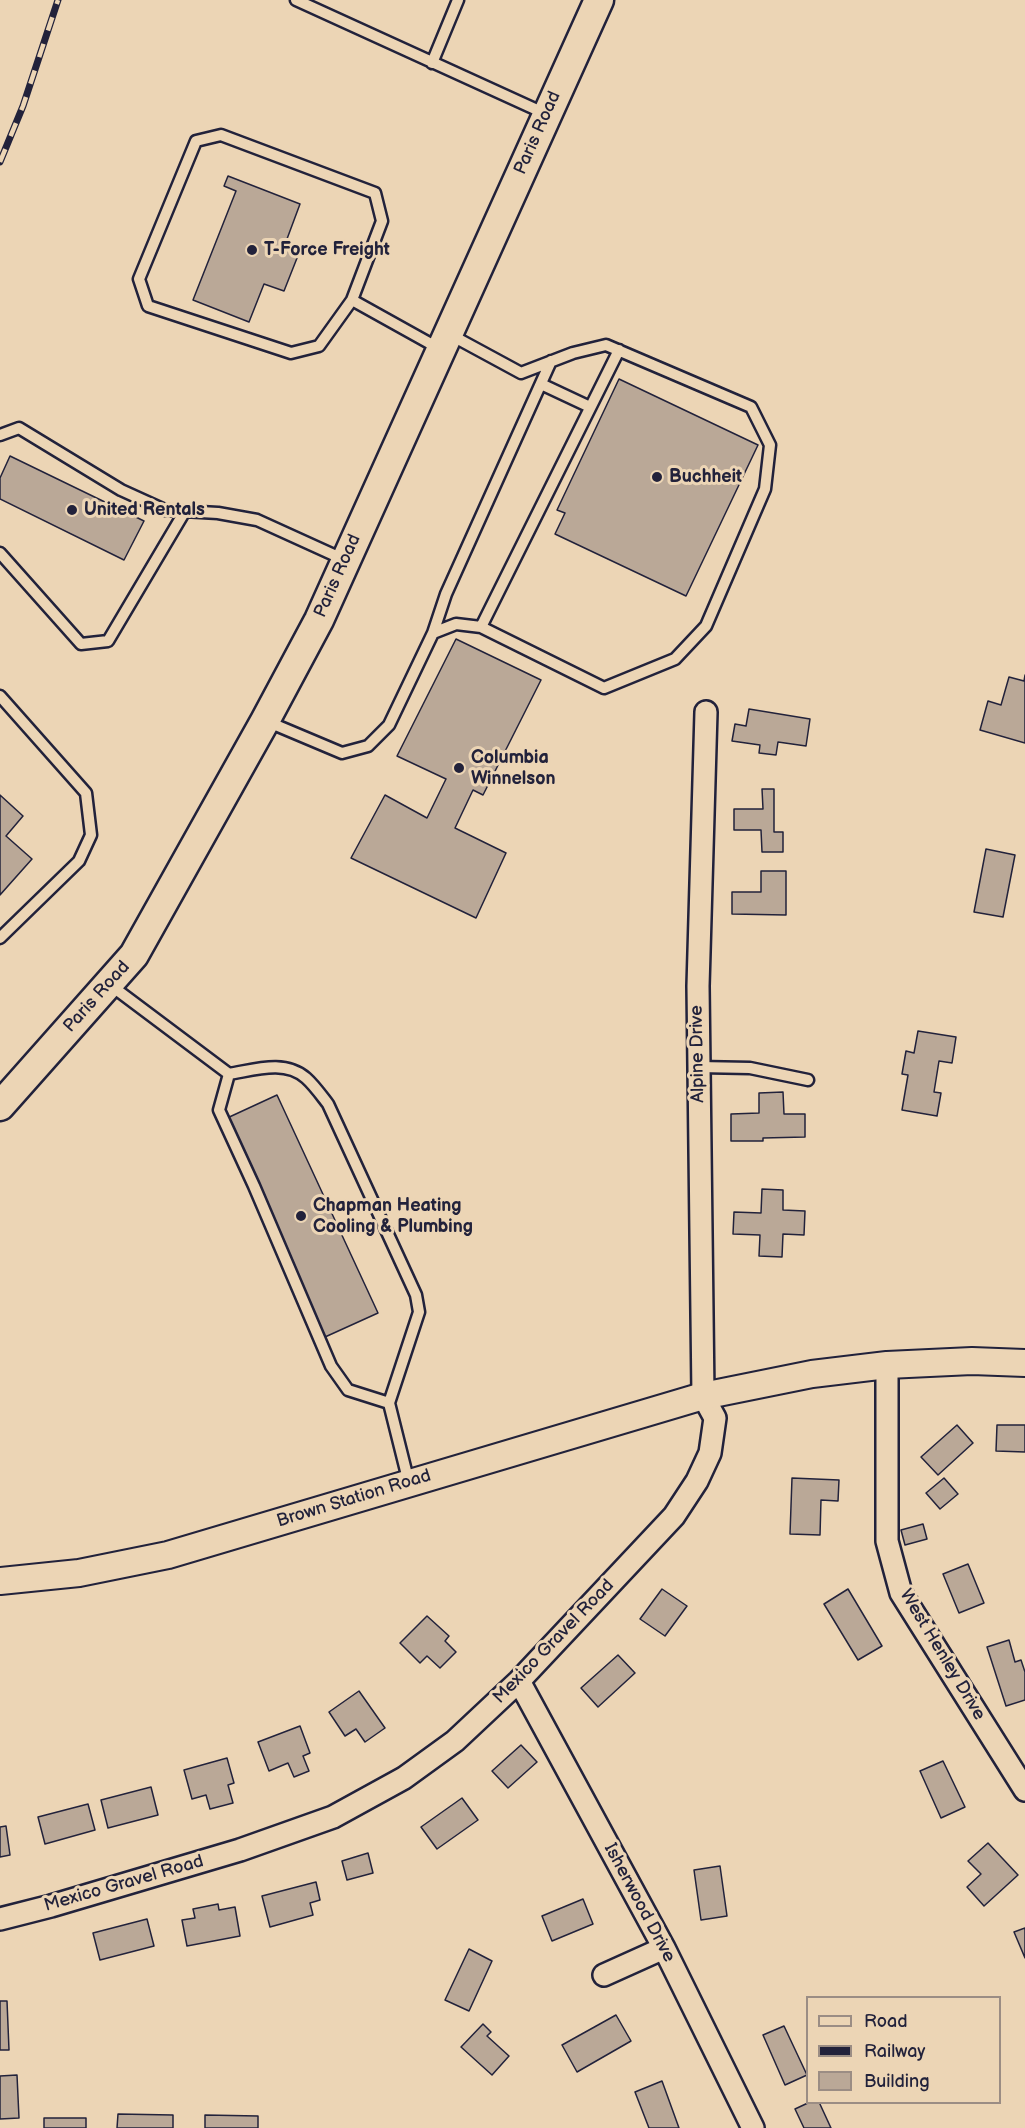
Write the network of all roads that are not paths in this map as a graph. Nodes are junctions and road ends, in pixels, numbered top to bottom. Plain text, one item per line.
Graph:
1 (296, 0) edge
2 (458, 0) edge
3 (599, 0) edge
4 (432, 63) junction
5 (546, 114) junction
6 (352, 300) junction
7 (444, 341) junction
8 (619, 350) junction
9 (551, 361) junction
10 (541, 384) junction
11 (590, 407) junction
12 (0, 435) edge
13 (185, 511) junction
14 (0, 553) edge
15 (346, 560) junction
16 (481, 627) junction
17 (433, 633) junction
18 (0, 696) edge
19 (706, 712) dead end
20 (266, 721) junction
21 (0, 938) edge
22 (109, 983) junction
23 (699, 1067) junction
24 (229, 1074) junction
25 (808, 1080) dead end
26 (0, 1106) edge
27 (1025, 1363) edge
28 (887, 1365) junction
29 (703, 1396) junction
30 (389, 1403) junction
31 (409, 1483) junction
32 (0, 1581) edge
33 (519, 1681) junction
34 (1025, 1790) edge
35 (0, 1919) edge
36 (664, 1948) junction
37 (604, 1975) dead end
38 (753, 2128) edge

1 - 4 lane
2 - 4 lane
3 - 5 main road, Paris Road
4 - 5 lane
5 - 7 main road, Paris Road
6 - 6 lane
6 - 7 lane
7 - 9 lane
7 - 15 main road, Paris Road
8 - 9 lane
8 - 11 lane
8 - 16 lane
9 - 10 lane
10 - 11 lane
10 - 17 lane
11 - 16 lane
12 - 13 lane
13 - 14 lane
13 - 15 lane
15 - 20 main road, Paris Road
16 - 17 lane
17 - 20 lane
18 - 21 lane
19 - 23 street, Alpine Drive
20 - 22 main road, Paris Road
22 - 24 lane
22 - 26 main road, Paris Road
23 - 25 lane
23 - 29 street, Alpine Drive
24 - 30 lane
24 - 30 lane
27 - 28 street
28 - 29 street
28 - 34 street, West Henley Drive
29 - 31 street, Brown Station Road
29 - 33 street, Mexico Gravel Road
30 - 31 lane
31 - 32 street, Brown Station Road
33 - 35 street, Mexico Gravel Road
33 - 36 street, Isherwood Drive
36 - 37 street
36 - 38 street, Isherwood Drive

